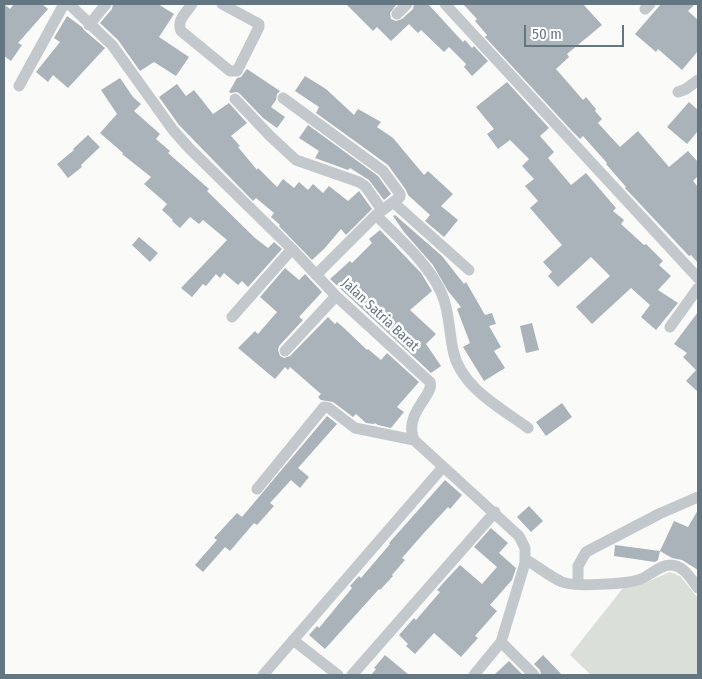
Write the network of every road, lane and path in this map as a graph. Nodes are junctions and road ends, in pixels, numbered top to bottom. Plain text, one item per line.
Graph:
1 (64, 4) edge
2 (70, 4) edge
3 (106, 4) edge
4 (192, 4) edge
5 (222, 4) edge
6 (407, 4) edge
7 (445, 4) edge
8 (398, 14) dead end
9 (89, 25) junction
10 (698, 80) edge
11 (19, 86) dead end
12 (678, 92) dead end
13 (283, 98) dead end
14 (235, 99) dead end
15 (394, 203) junction
16 (379, 212) junction
17 (292, 249) junction
18 (469, 270) dead end
19 (316, 275) junction
20 (698, 278) edge
21 (698, 288) edge
22 (336, 296) junction
23 (232, 317) dead end
24 (670, 327) dead end
25 (285, 350) dead end
26 (528, 428) dead end
27 (414, 440) junction
28 (443, 467) junction
29 (257, 489) dead end
30 (698, 497) edge
31 (494, 512) junction
32 (525, 559) junction
33 (578, 584) junction
34 (698, 588) edge
35 (293, 640) junction
36 (501, 642) junction
37 (263, 675) edge
38 (338, 675) edge
39 (352, 675) edge
40 (474, 675) edge
41 (534, 675) edge

1 - 11 street
2 - 9 street, Jalan Satria Barat
3 - 9 street
4 - 5 street
6 - 8 street
7 - 20 street
9 - 17 street, Jalan Satria Barat
10 - 12 street
13 - 15 street
14 - 16 street
15 - 16 street
15 - 18 street
16 - 19 street
16 - 26 street
17 - 19 street, Jalan Satria Barat
17 - 23 street
19 - 22 street, Jalan Satria Barat
21 - 24 street
22 - 25 street
22 - 27 street, Jalan Satria Barat
27 - 28 street
27 - 29 street
28 - 31 street
28 - 35 street
30 - 33 street
31 - 32 street
31 - 39 street
32 - 33 street
32 - 36 street
33 - 34 street
35 - 37 street
35 - 38 street
36 - 40 street
36 - 41 street

